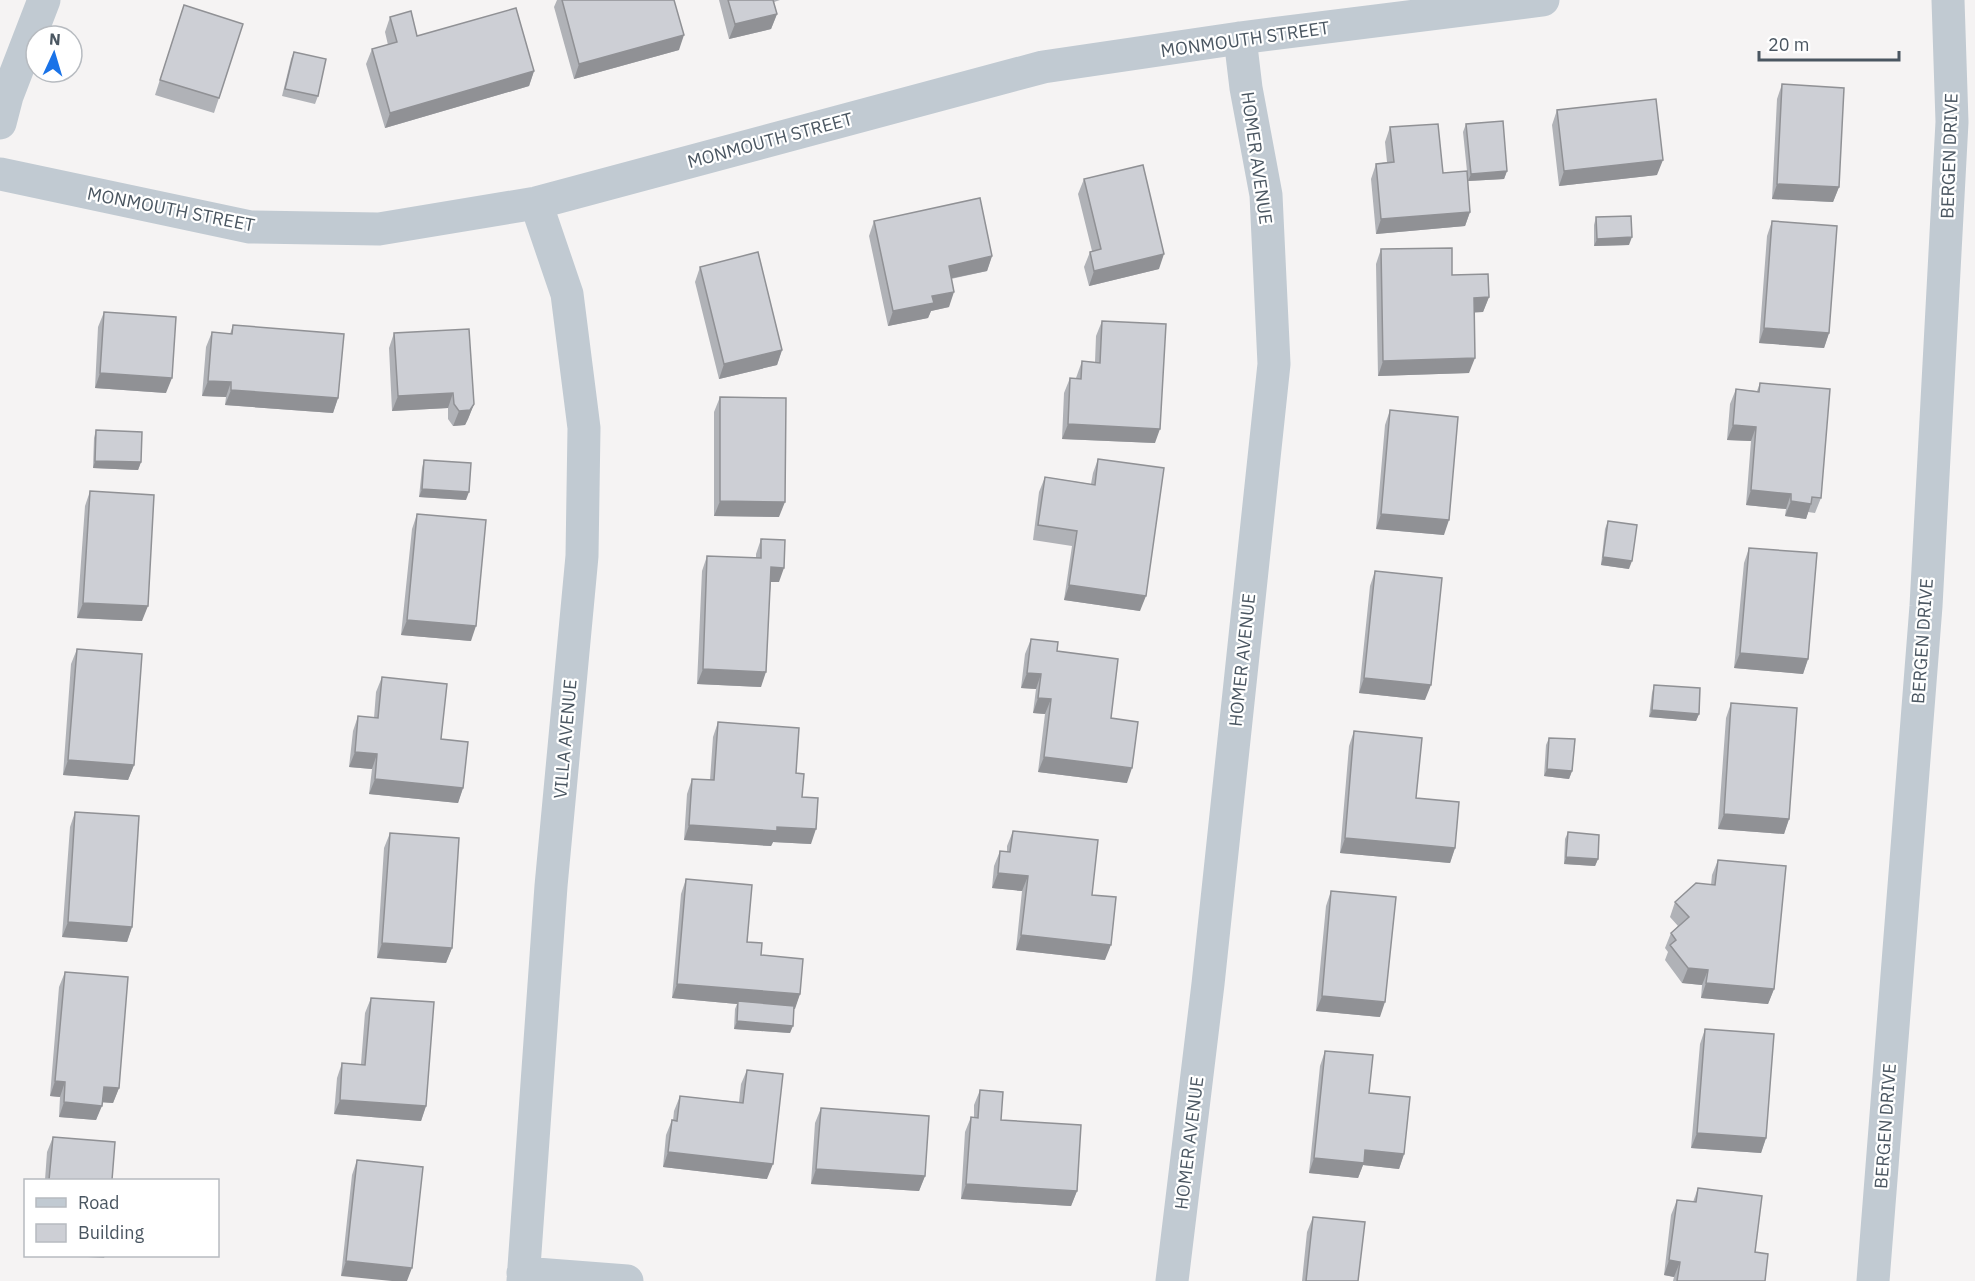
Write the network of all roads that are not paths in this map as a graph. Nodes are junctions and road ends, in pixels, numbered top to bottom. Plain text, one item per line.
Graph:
1 (44, 0) edge
2 (1543, 0) edge
3 (1948, 0) edge
4 (1240, 38) junction
5 (0, 123) edge
6 (0, 174) edge
7 (536, 203) junction
8 (523, 1277) edge
9 (627, 1281) edge
10 (1173, 1281) edge
11 (1873, 1281) edge

1 - 5 street
2 - 4 street, MONMOUTH STREET
3 - 11 street, BERGEN DRIVE
4 - 7 street, MONMOUTH STREET
4 - 10 street, HOMER AVENUE
6 - 7 street, MONMOUTH STREET
7 - 8 street, VILLA AVENUE
8 - 9 street

